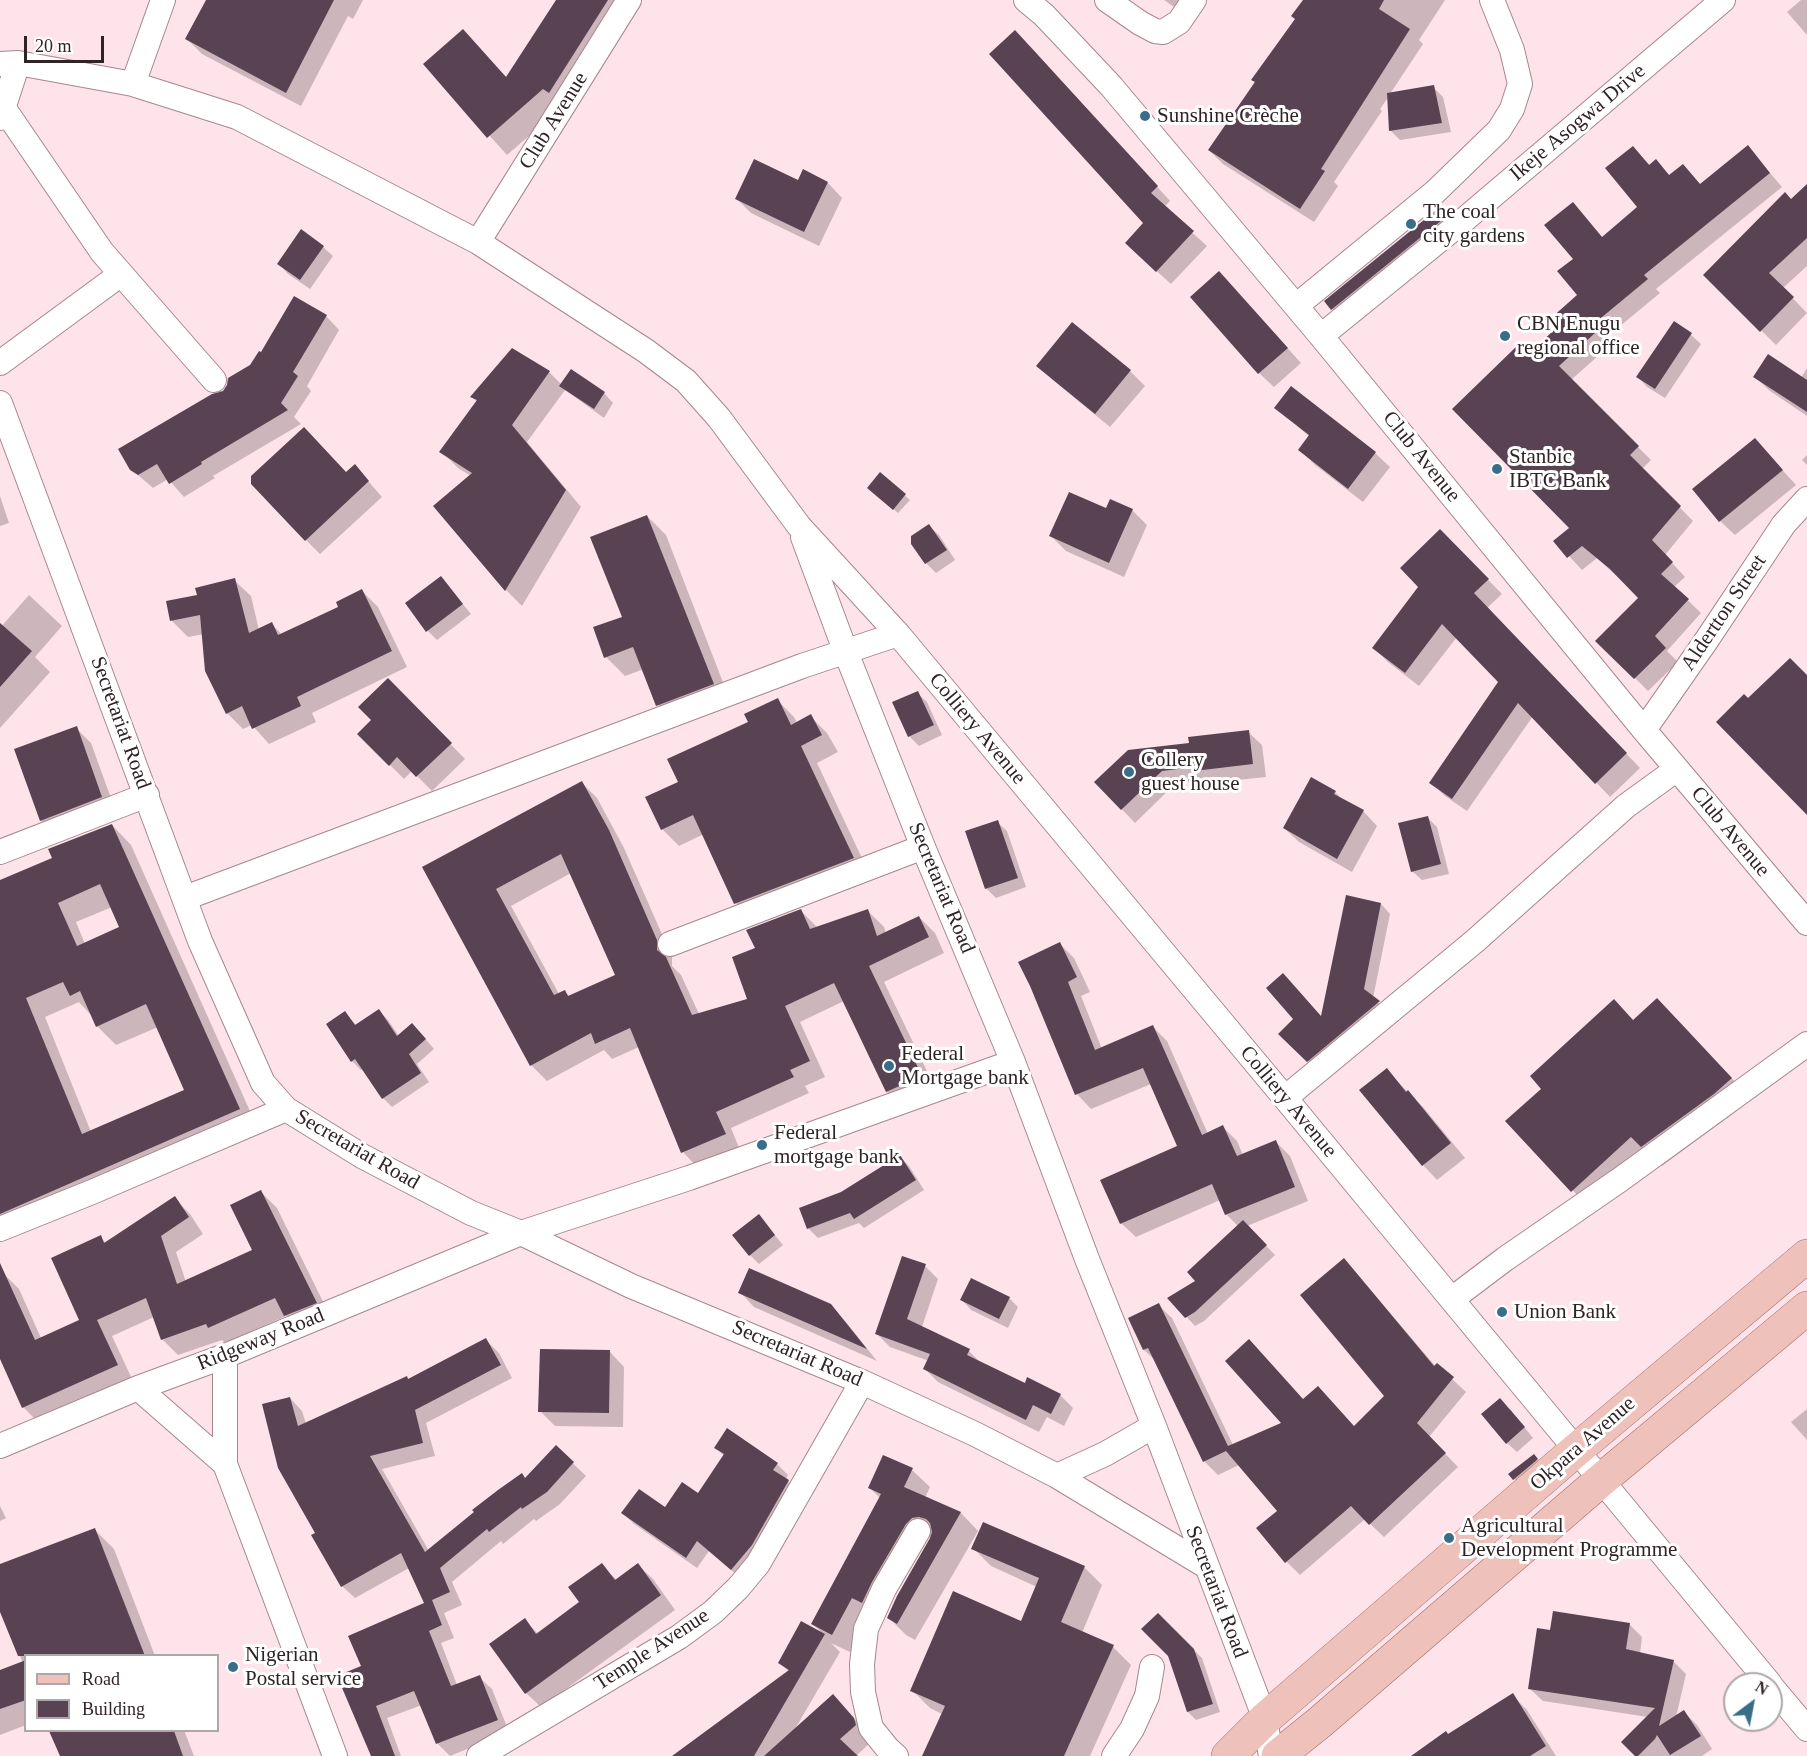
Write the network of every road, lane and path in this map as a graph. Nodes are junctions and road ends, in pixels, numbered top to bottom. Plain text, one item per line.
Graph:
1 (163, 0) edge
2 (629, 0) edge
3 (1026, 0) edge
4 (1107, 0) edge
5 (1194, 0) edge
6 (1492, 0) edge
7 (1723, 0) edge
8 (9, 63) edge
9 (133, 84) junction
10 (2, 112) edge
11 (478, 242) junction
12 (121, 274) junction
13 (1296, 306) junction
14 (1321, 336) junction
15 (0, 363) edge
16 (214, 380) dead end
17 (0, 404) edge
18 (1807, 500) edge
19 (799, 526) junction
20 (898, 634) junction
21 (845, 650) junction
22 (1644, 730) junction
23 (1677, 769) junction
24 (147, 795) junction
25 (923, 847) junction
26 (0, 852) edge
27 (185, 898) junction
28 (1807, 922) edge
29 (670, 944) dead end
30 (1807, 1044) edge
31 (1013, 1062) junction
32 (1285, 1098) junction
33 (286, 1109) junction
34 (0, 1229) edge
35 (521, 1233) junction
36 (1807, 1256) edge
37 (1452, 1299) junction
38 (1807, 1308) edge
39 (225, 1356) junction
40 (862, 1382) junction
41 (138, 1388) junction
42 (1154, 1426) junction
43 (0, 1446) edge
44 (1575, 1450) junction
45 (225, 1464) junction
46 (1057, 1476) junction
47 (1600, 1481) junction
48 (918, 1530) dead end
49 (1206, 1566) junction
50 (1152, 1667) dead end
51 (1759, 1672) edge
52 (1783, 1700) edge
53 (1265, 1719) junction
54 (1807, 1729) edge
55 (335, 1756) edge
56 (479, 1756) edge
57 (896, 1756) edge
58 (1114, 1756) edge
59 (1228, 1756) edge
60 (1271, 1756) edge
61 (1278, 1756) edge

1 - 9 street
2 - 11 street, Club Avenue
3 - 13 street, Club Avenue
4 - 5 street
6 - 13 street
7 - 14 street, Ikeje Asogwa Drive
8 - 9 street
8 - 10 street
9 - 11 street
10 - 12 street
11 - 19 street
12 - 15 street
12 - 16 street
13 - 14 street, Club Avenue
14 - 22 street, Club Avenue
17 - 24 street, Secretariat Road
18 - 22 street, Aldertton Street
19 - 20 street, Colliery Avenue
19 - 21 street, Secretariat Road
20 - 21 street
20 - 32 street, Colliery Avenue
21 - 25 street, Secretariat Road
21 - 27 street
22 - 23 street, Club Avenue
23 - 28 street, Club Avenue
23 - 32 street
24 - 26 street
24 - 27 street, Secretariat Road
25 - 29 street
25 - 31 street, Secretariat Road
27 - 33 street, Secretariat Road
30 - 37 street
31 - 35 street, Ridgeway Road
31 - 42 street, Secretariat Road
32 - 37 street, Colliery Avenue
33 - 34 street
33 - 35 street, Secretariat Road
35 - 39 street, Ridgeway Road
35 - 40 street, Secretariat Road
36 - 44 main road, Okpara Avenue
37 - 44 street, Colliery Avenue
38 - 47 main road, Okpara Avenue
39 - 41 street, Ridgeway Road
39 - 45 street
40 - 46 street, Secretariat Road
40 - 56 street, Temple Avenue
41 - 43 street, Ridgeway Road
41 - 45 street
42 - 46 street
42 - 49 street, Secretariat Road
44 - 47 street, Colliery Avenue
44 - 53 main road, Okpara Avenue
45 - 55 street
46 - 49 street, Secretariat Road
47 - 51 street, Colliery Avenue
47 - 61 main road, Okpara Avenue
48 - 57 street
49 - 53 street, Secretariat Road
50 - 58 street
52 - 54 street, Colliery Avenue
53 - 59 main road, Okpara Avenue
53 - 60 street, Secretariat Road

